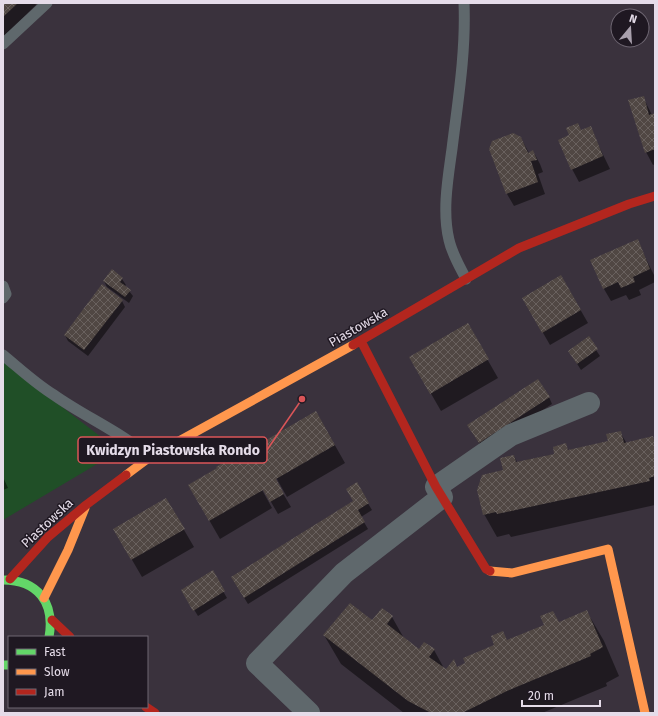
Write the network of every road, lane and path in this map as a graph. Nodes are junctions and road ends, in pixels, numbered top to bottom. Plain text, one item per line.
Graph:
1 (47, 3) edge
2 (464, 3) edge
3 (3, 44) edge
4 (655, 196) edge
5 (466, 279) junction
6 (3, 286) edge
7 (3, 298) edge
8 (361, 341) junction
9 (3, 356) edge
10 (588, 403) dead end
11 (150, 457) junction
12 (439, 492) junction
13 (86, 505) junction
14 (7, 580) edge
15 (44, 598) junction
16 (52, 620) junction
17 (49, 636) edge
18 (69, 636) edge
19 (309, 713) edge
20 (645, 713) edge

1 - 3 lane
2 - 5 lane
4 - 5 street, Piastowska
5 - 8 street, Piastowska
6 - 7 lane
8 - 11 street, Piastowska
8 - 12 street
9 - 11 lane
10 - 12 street
11 - 13 street, Piastowska
12 - 19 street
12 - 20 street
13 - 14 street, Piastowska
13 - 15 street, Piastowska
14 - 15 street
15 - 16 street
16 - 17 street
16 - 18 street

